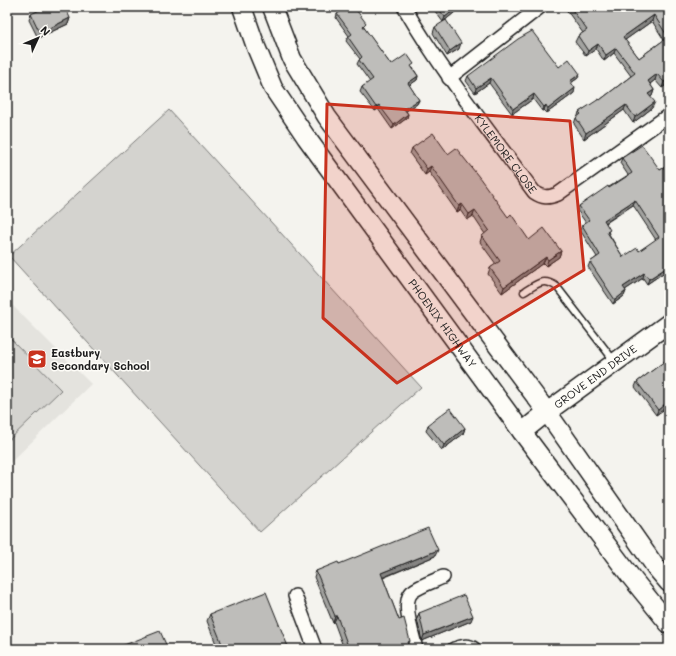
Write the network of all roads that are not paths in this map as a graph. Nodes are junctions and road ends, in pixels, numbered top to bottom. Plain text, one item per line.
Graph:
1 (242, 7) edge
2 (272, 7) edge
3 (404, 7) edge
4 (540, 7) edge
5 (449, 78) junction
6 (669, 115) edge
7 (524, 292) dead end
8 (669, 323) edge
9 (615, 362) junction
10 (547, 412) junction
11 (522, 432) junction
12 (443, 577) dead end
13 (669, 583) edge
14 (295, 596) dead end
15 (669, 624) edge
16 (315, 649) edge
17 (416, 649) edge
18 (454, 649) edge
19 (474, 649) edge

1 - 11 main road, PHOENIX HIGHWAY
2 - 10 main road
3 - 5 street
4 - 5 street
5 - 6 street, KYLEMORE CLOSE
7 - 9 lane
8 - 9 main road, GROVE END DRIVE
9 - 10 main road, GROVE END DRIVE
10 - 11 main road, GROVE END DRIVE
10 - 13 main road
11 - 15 main road, PHOENIX HIGHWAY
12 - 17 street
14 - 16 street
18 - 19 street

